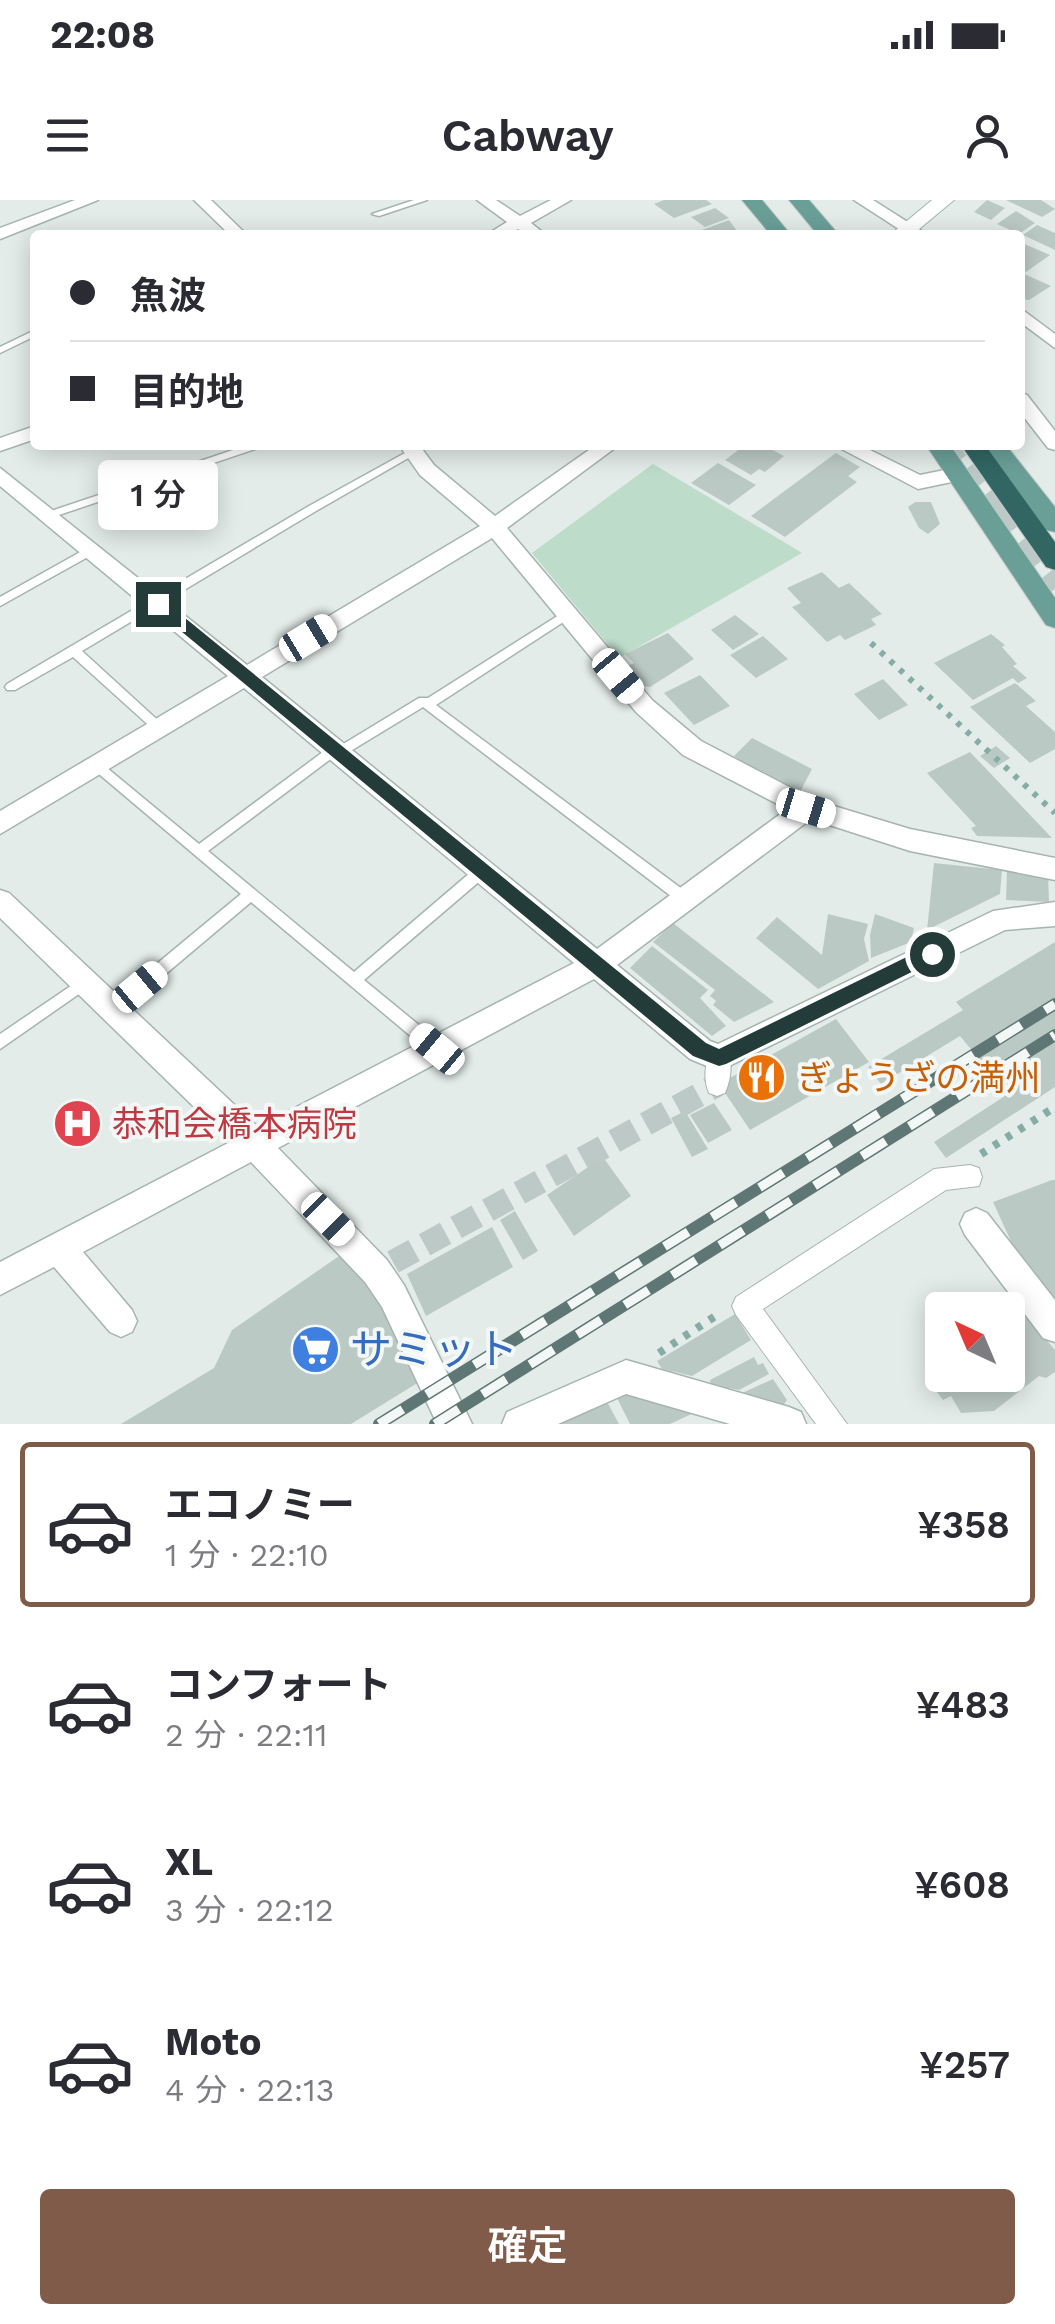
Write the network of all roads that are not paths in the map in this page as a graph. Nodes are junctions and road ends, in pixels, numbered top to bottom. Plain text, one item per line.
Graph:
1 (90, 200) edge
2 (202, 200) edge
3 (424, 200) edge
4 (485, 200) edge
5 (563, 200) edge
6 (752, 200) edge
7 (799, 200) edge
8 (862, 200) edge
9 (944, 200) edge
10 (376, 214) dead end
11 (520, 222) junction
12 (234, 230) edge
13 (504, 230) edge
14 (531, 230) edge
15 (773, 230) edge
16 (825, 230) edge
17 (908, 230) edge
18 (913, 230) edge
19 (0, 234) edge
20 (1025, 316) edge
21 (1050, 330) edge
22 (30, 335) edge
23 (0, 350) edge
24 (1025, 406) edge
25 (30, 434) edge
26 (1055, 444) edge
27 (0, 445) edge
28 (243, 450) edge
29 (409, 450) edge
30 (413, 450) edge
31 (603, 450) edge
32 (854, 450) edge
33 (942, 450) edge
34 (977, 450) edge
35 (997, 450) edge
36 (959, 474) junction
37 (0, 476) edge
38 (49, 515) junction
39 (1055, 524) edge
40 (494, 527) junction
41 (91, 550) junction
42 (1055, 561) edge
43 (0, 602) edge
44 (158, 604) junction
45 (568, 614) junction
46 (1055, 618) edge
47 (74, 651) junction
48 (246, 676) junction
49 (11, 687) dead end
50 (428, 704) junction
51 (160, 728) junction
52 (338, 750) junction
53 (97, 766) junction
54 (806, 808) junction
55 (0, 824) edge
56 (199, 852) junction
57 (1055, 868) edge
58 (483, 870) junction
59 (251, 894) junction
60 (687, 900) junction
61 (0, 901) edge
62 (1055, 914) edge
63 (597, 964) junction
64 (354, 980) junction
65 (84, 983) junction
66 (112, 1010) junction
67 (0, 1042) edge
68 (437, 1049) junction
69 (255, 1145) junction
70 (970, 1177) road end
71 (976, 1224) dead end
72 (59, 1249) junction
73 (0, 1279) edge
74 (120, 1320) dead end
75 (1055, 1326) edge
76 (455, 1424) edge
77 (518, 1424) edge
78 (789, 1424) edge
79 (833, 1424) edge

1 - 19 street
2 - 12 street
3 - 10 lane
4 - 11 street
5 - 11 street
6 - 15 main road
7 - 16 main road
8 - 17 street
9 - 18 main road
11 - 13 street
11 - 14 street
20 - 21 street
22 - 23 lane
24 - 26 street
25 - 27 street
28 - 38 lane
29 - 44 lane
30 - 40 street
31 - 40 street
32 - 36 street
33 - 36 main road
34 - 42 highway
35 - 39 main road
36 - 46 main road
37 - 38 street
38 - 41 street
40 - 45 street
40 - 48 street
41 - 43 lane
41 - 44 street
44 - 47 lane
44 - 48 street
45 - 50 lane
45 - 54 street
47 - 49 lane
47 - 51 lane
48 - 51 street
48 - 52 street
50 - 52 lane
50 - 60 lane
51 - 53 street
52 - 56 lane
52 - 58 street
53 - 55 street
53 - 56 lane
54 - 57 street
54 - 60 street
56 - 59 lane
58 - 63 street
58 - 64 lane
59 - 64 lane
59 - 66 lane
60 - 63 street
61 - 65 street
62 - 63 street
63 - 68 street
64 - 68 lane
65 - 66 street
65 - 67 lane
66 - 69 street
68 - 69 street
69 - 72 street
69 - 76 street
70 - 79 street
71 - 75 street
72 - 73 street
72 - 74 street
77 - 78 street

